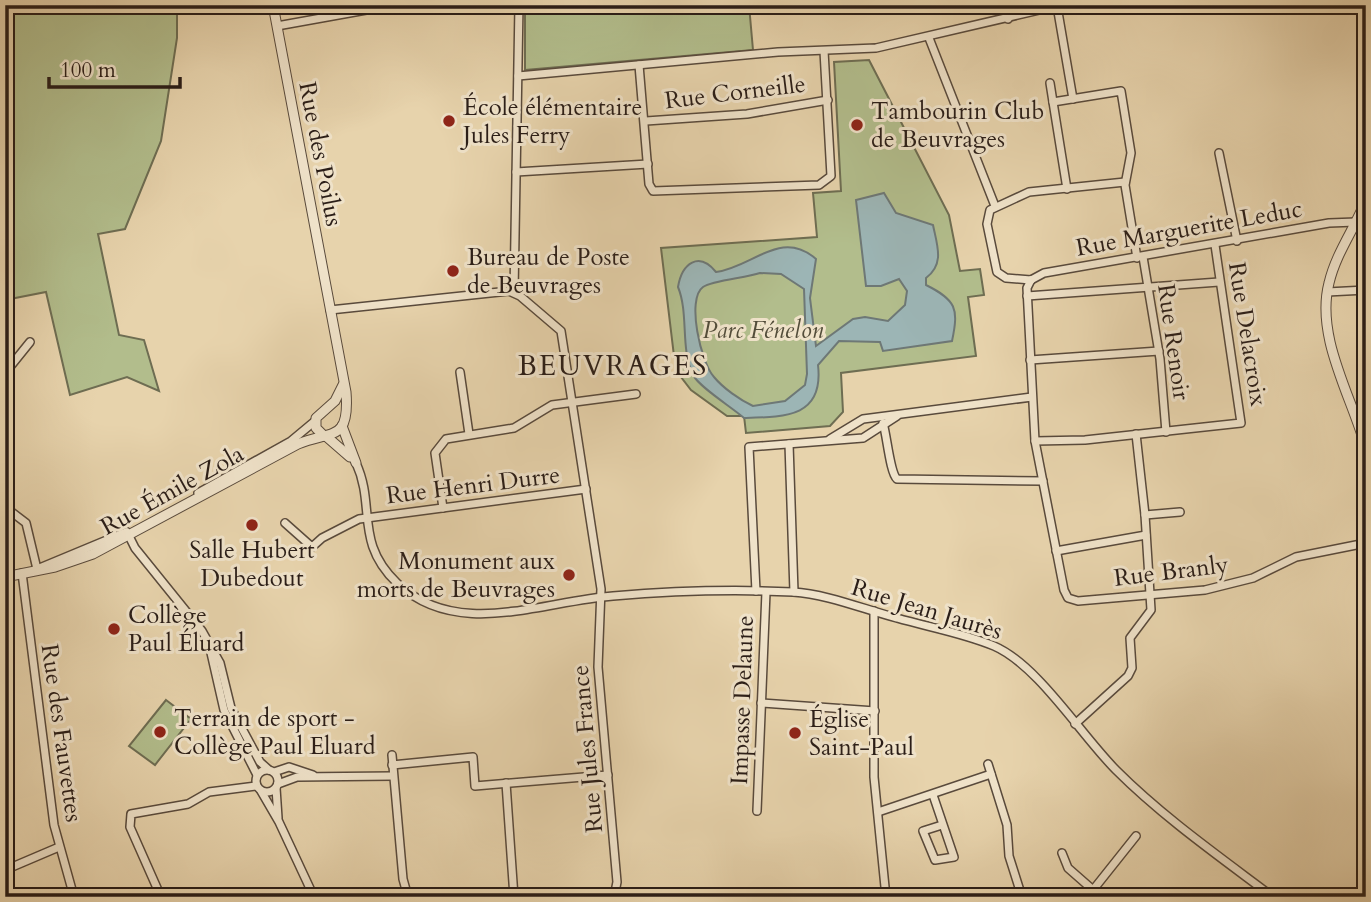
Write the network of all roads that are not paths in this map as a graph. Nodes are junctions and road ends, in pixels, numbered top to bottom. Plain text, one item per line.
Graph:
1 (273, 5) edge
2 (394, 5) edge
3 (519, 5) edge
4 (1005, 5) edge
5 (1364, 5) edge
6 (1059, 6) edge
7 (1366, 18) edge
8 (1008, 19) junction
9 (277, 26) junction
10 (929, 38) junction
11 (824, 51) junction
12 (639, 65) junction
13 (518, 76) junction
14 (1050, 83) dead end
15 (1073, 99) junction
16 (828, 100) junction
17 (1053, 102) junction
18 (646, 121) junction
19 (1219, 152) dead end
20 (648, 164) junction
21 (516, 172) junction
22 (1125, 182) junction
23 (1067, 189) junction
24 (1366, 200) edge
25 (995, 205) junction
26 (1356, 222) junction
27 (1237, 241) junction
28 (1215, 244) junction
29 (1140, 257) junction
30 (1031, 280) junction
31 (1219, 282) junction
32 (1148, 287) junction
33 (1366, 290) edge
34 (514, 292) junction
35 (1327, 292) junction
36 (1027, 296) junction
37 (330, 310) junction
38 (30, 342) dead end
39 (1159, 351) junction
40 (1030, 360) junction
41 (460, 372) dead end
42 (5, 373) edge
43 (344, 383) junction
44 (636, 394) dead end
45 (1032, 397) junction
46 (571, 402) junction
47 (326, 410) junction
48 (897, 416) junction
49 (879, 417) junction
50 (315, 421) junction
51 (342, 424) junction
52 (884, 425) junction
53 (1166, 432) junction
54 (1136, 434) junction
55 (469, 435) junction
56 (325, 436) junction
57 (825, 440) junction
58 (1035, 441) junction
59 (789, 444) junction
60 (1366, 448) edge
61 (356, 463) junction
62 (227, 480) junction
63 (1042, 481) junction
64 (586, 489) junction
65 (5, 507) edge
66 (443, 508) junction
67 (1180, 512) dead end
68 (1145, 515) junction
69 (365, 518) junction
70 (285, 523) dead end
71 (127, 534) junction
72 (1146, 535) junction
73 (1366, 543) edge
74 (1056, 551) junction
75 (37, 569) junction
76 (22, 573) junction
77 (5, 577) edge
78 (756, 592) junction
79 (766, 592) junction
80 (794, 592) junction
81 (1151, 594) junction
82 (602, 597) junction
83 (874, 611) junction
84 (208, 642) junction
85 (761, 703) junction
86 (874, 711) junction
87 (1075, 724) junction
88 (392, 755) dead end
89 (988, 764) dead end
90 (392, 765) junction
91 (271, 771) junction
92 (991, 774) junction
93 (257, 775) junction
94 (608, 775) junction
95 (317, 776) junction
96 (393, 776) junction
97 (506, 783) junction
98 (277, 786) junction
99 (259, 788) junction
100 (933, 795) junction
101 (758, 811) dead end
102 (878, 812) junction
103 (279, 822) junction
104 (942, 825) junction
105 (1136, 836) dead end
106 (59, 847) junction
107 (1062, 853) dead end
108 (5, 870) edge
109 (1093, 893) edge
110 (74, 897) edge
111 (161, 897) edge
112 (314, 897) edge
113 (408, 897) edge
114 (514, 897) edge
115 (614, 897) edge
116 (886, 897) edge
117 (1022, 897) edge
118 (1101, 897) edge
119 (1273, 897) edge

1 - 9 street, Rue des Poilus
2 - 9 street
3 - 13 street
4 - 8 street
5 - 7 street
6 - 8 street
6 - 15 street
8 - 10 street
9 - 37 street, Rue des Poilus
10 - 11 street
10 - 25 street
11 - 12 street
11 - 16 street
12 - 13 street
12 - 18 street
13 - 21 street
14 - 17 street
15 - 17 street
15 - 22 street
16 - 18 street, Rue Corneille
16 - 20 street
17 - 23 street
18 - 20 street
19 - 27 street
20 - 21 street
21 - 34 street
22 - 23 street
22 - 29 street, Rue Renoir
23 - 25 street
24 - 26 street
25 - 30 street
26 - 27 street, Rue Marguerite Leduc
26 - 35 street
27 - 28 street, Rue Marguerite Leduc
28 - 29 street, Rue Marguerite Leduc
28 - 31 street, Rue Delacroix
29 - 30 street, Rue Marguerite Leduc
29 - 32 street, Rue Renoir
30 - 36 street
31 - 32 street
31 - 53 street, Rue Delacroix
32 - 36 street
32 - 39 street, Rue Renoir
33 - 35 street
34 - 37 street
34 - 46 street, Rue Jules France
35 - 60 street
36 - 40 street
37 - 43 street, Rue des Poilus
38 - 42 street
39 - 40 street
39 - 53 street, Rue Renoir
40 - 45 street
41 - 55 street
43 - 47 street
43 - 51 street, Rue des Poilus
44 - 46 street
45 - 48 street
45 - 58 street
46 - 55 street
46 - 64 street, Rue Jules France
47 - 50 street
47 - 51 street
48 - 49 street
48 - 52 street
49 - 52 street
49 - 57 street
50 - 56 street
50 - 62 street, Rue Émile Zola
51 - 56 street
51 - 61 street
52 - 57 street
52 - 63 street
53 - 54 street
54 - 58 street
54 - 68 street
55 - 66 street
56 - 61 street
56 - 62 street, Rue Émile Zola
57 - 59 street
58 - 63 street
59 - 78 street
59 - 80 street
61 - 69 street, Rue Jean Jaurès
62 - 71 street, Rue Émile Zola
63 - 74 street
64 - 66 street, Rue Henri Durre
64 - 82 street, Rue Jules France
65 - 75 street
66 - 69 street, Rue Henri Durre
67 - 68 street
68 - 72 street
69 - 70 street, Rue Henri Durre
69 - 82 street, Rue Jean Jaurès
71 - 75 street, Rue Émile Zola
71 - 84 street
72 - 74 street
72 - 81 street
73 - 81 street, Rue Branly
74 - 81 street, Rue Branly
75 - 76 street, Rue Émile Zola
76 - 77 street, Rue Émile Zola
76 - 106 street, Rue des Fauvettes
78 - 79 street, Rue Jean Jaurès
78 - 82 street, Rue Jean Jaurès
79 - 80 street, Rue Jean Jaurès
79 - 85 street, Impasse Delaune
80 - 83 street, Rue Jean Jaurès
81 - 87 street
82 - 94 street, Rue Jules France
83 - 86 street
83 - 87 street, Rue Jean Jaurès
84 - 91 street
84 - 93 street
85 - 86 street
85 - 101 street, Impasse Delaune
86 - 102 street
87 - 119 street, Rue Jean Jaurès
88 - 90 street
89 - 92 street
90 - 96 street
90 - 97 street
91 - 93 street
91 - 95 street
91 - 98 street
92 - 100 street
92 - 117 street
93 - 99 street
94 - 97 street
94 - 115 street, Rue Jules France
95 - 96 street
95 - 98 street
96 - 113 street
97 - 114 street
98 - 99 street
98 - 103 street
99 - 103 street
99 - 111 street
100 - 102 street
100 - 104 street
102 - 116 street
103 - 112 street
104 - 104 street
105 - 109 street
106 - 108 street
106 - 110 street, Rue des Fauvettes
107 - 109 street
109 - 118 street

